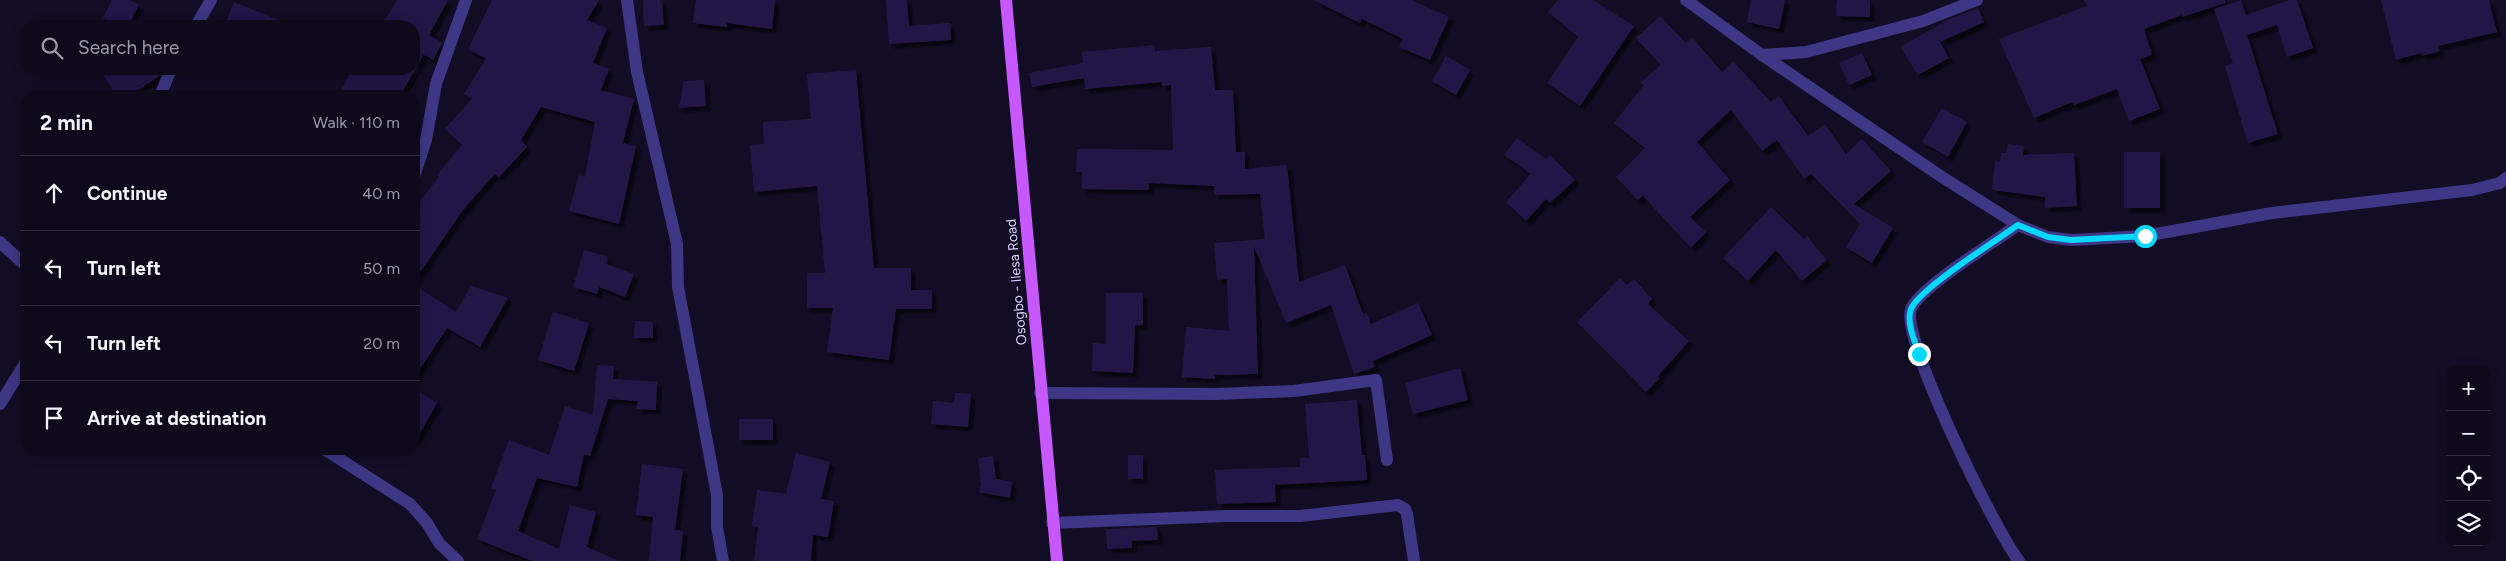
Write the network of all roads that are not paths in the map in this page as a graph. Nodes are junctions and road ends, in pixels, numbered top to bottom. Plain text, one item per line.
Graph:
1 (211, 0) edge
2 (466, 0) edge
3 (627, 0) edge
4 (1006, 0) edge
5 (1686, 0) edge
6 (1977, 0) edge
7 (199, 20) edge
8 (1762, 55) junction
9 (169, 75) edge
10 (162, 90) edge
11 (420, 158) edge
12 (2506, 178) edge
13 (2018, 225) junction
14 (0, 242) edge
15 (20, 260) edge
16 (20, 372) edge
17 (1040, 393) junction
18 (0, 404) edge
19 (333, 455) edge
20 (1387, 460) dead end
21 (1052, 523) junction
22 (458, 561) edge
23 (723, 561) edge
24 (1057, 561) edge
25 (1414, 561) edge
26 (2019, 561) edge

1 - 7 street
2 - 11 street
3 - 23 street
4 - 17 main road, Osogbo - Ilesa Road
5 - 8 street
6 - 8 street
8 - 13 street
9 - 10 street
12 - 13 street
13 - 26 street
14 - 15 street
16 - 18 street
17 - 20 street
17 - 21 main road, Osogbo - Ilesa Road
19 - 22 street
21 - 24 main road, Osogbo - Ilesa Road
21 - 25 street

